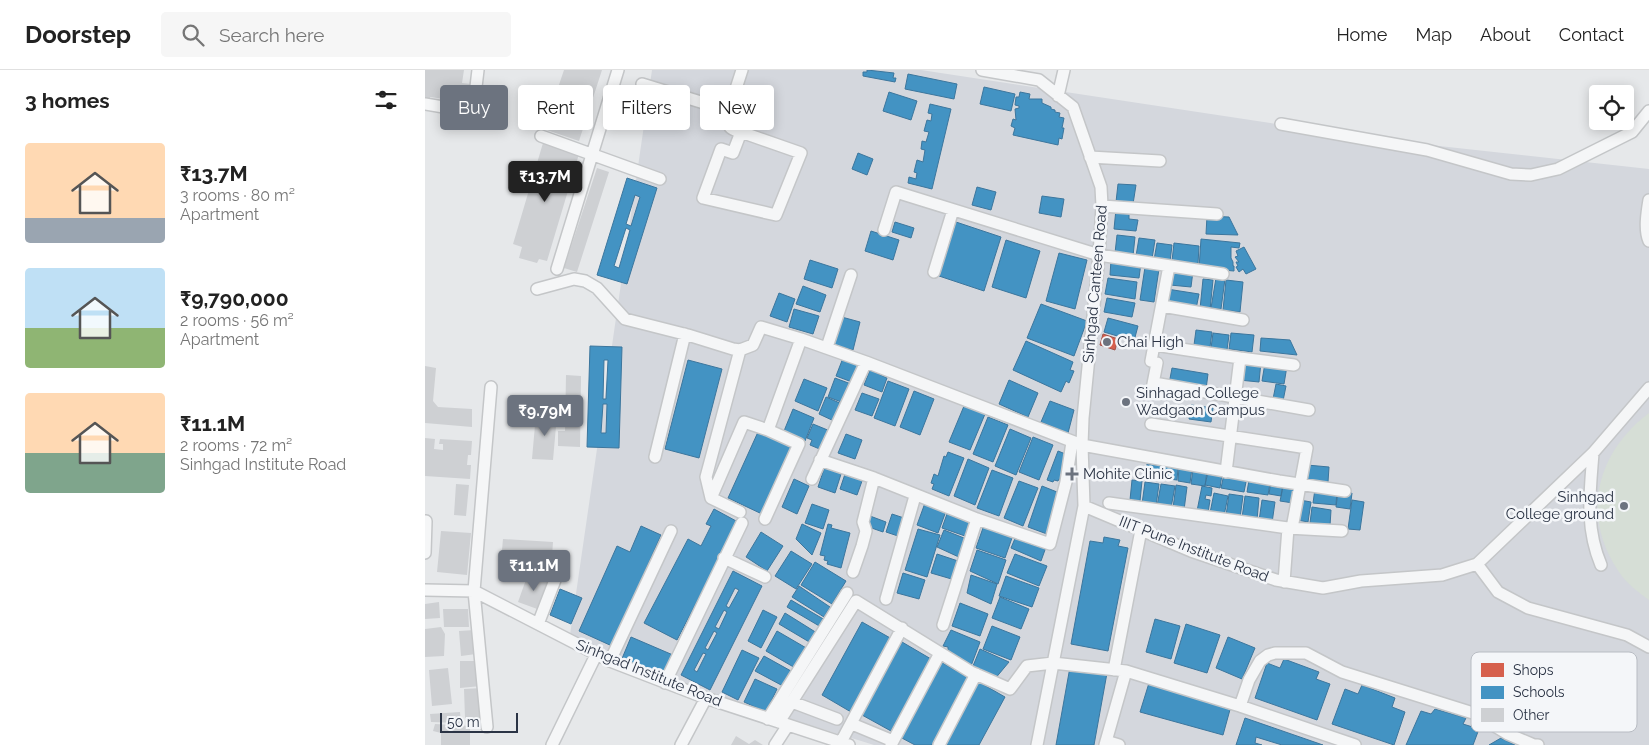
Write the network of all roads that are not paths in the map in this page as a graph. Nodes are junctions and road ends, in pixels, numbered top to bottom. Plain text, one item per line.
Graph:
1 (478, 70) edge
2 (618, 70) edge
3 (742, 70) edge
4 (988, 70) edge
5 (1064, 70) edge
6 (641, 84) dead end
7 (738, 85) edge
8 (1058, 96) junction
9 (700, 102) edge
10 (425, 104) edge
11 (1649, 111) edge
12 (1281, 124) dead end
13 (734, 130) edge
14 (741, 132) junction
15 (541, 136) dead end
16 (592, 154) junction
17 (1090, 157) junction
18 (1160, 161) dead end
19 (660, 179) dead end
20 (1649, 200) edge
21 (1102, 206) junction
22 (953, 210) junction
23 (1217, 214) dead end
24 (884, 230) dead end
25 (1649, 241) edge
26 (1099, 255) junction
27 (1169, 266) junction
28 (557, 269) dead end
29 (934, 272) dead end
30 (1223, 274) dead end
31 (851, 275) dead end
32 (537, 289) dead end
33 (1162, 306) junction
34 (1243, 320) dead end
35 (685, 334) junction
36 (801, 339) junction
37 (1155, 345) junction
38 (827, 347) junction
39 (741, 350) junction
40 (1240, 358) junction
41 (865, 362) junction
42 (1294, 365) dead end
43 (491, 387) dead end
44 (1649, 388) edge
45 (1235, 397) junction
46 (1309, 410) dead end
47 (1151, 424) dead end
48 (769, 428) junction
49 (1230, 436) junction
50 (1077, 444) junction
51 (1593, 453) junction
52 (655, 457) dead end
53 (820, 460) junction
54 (1225, 472) junction
55 (812, 478) dead end
56 (874, 478) junction
57 (1300, 484) junction
58 (1345, 491) dead end
59 (915, 496) junction
60 (711, 498) junction
61 (1109, 503) dead end
62 (1084, 506) junction
63 (765, 518) dead end
64 (977, 520) junction
65 (426, 521) edge
66 (1290, 528) junction
67 (1141, 530) junction
68 (671, 531) dead end
69 (1342, 531) dead end
70 (425, 553) edge
71 (724, 558) junction
72 (1477, 564) junction
73 (1601, 565) dead end
74 (853, 572) dead end
75 (765, 577) dead end
76 (555, 580) dead end
77 (1285, 582) junction
78 (425, 590) edge
79 (474, 591) junction
80 (847, 593) dead end
81 (887, 599) dead end
82 (538, 624) junction
83 (943, 625) dead end
84 (901, 628) junction
85 (1649, 647) edge
86 (940, 653) junction
87 (597, 655) junction
88 (610, 661) junction
89 (1053, 663) junction
90 (1114, 670) junction
91 (1126, 671) junction
92 (976, 674) junction
93 (665, 683) junction
94 (706, 698) junction
95 (792, 702) junction
96 (1240, 706) junction
97 (1471, 712) edge
98 (768, 719) junction
99 (837, 719) dead end
100 (784, 724) junction
101 (852, 724) junction
102 (487, 727) dead end
103 (1505, 732) edge
104 (892, 743) edge
105 (1106, 743) edge
106 (845, 744) edge
107 (552, 745) edge
108 (681, 745) edge
109 (775, 745) edge
110 (939, 745) edge
111 (1037, 745) edge
112 (1119, 745) edge
113 (1355, 745) edge
114 (1538, 745) edge

1 - 10 street
2 - 16 street
3 - 7 street
4 - 8 street, Sinhgad Canteen Road
5 - 8 street
6 - 9 street
8 - 17 street, Sinhgad Canteen Road
11 - 12 street
13 - 14 street
14 - 14 street
15 - 16 street
16 - 19 street
16 - 28 street
17 - 18 street
17 - 21 street, Sinhgad Canteen Road
20 - 25 street
21 - 23 street
21 - 26 street, Sinhgad Canteen Road
22 - 24 street
22 - 26 street
22 - 29 street
26 - 27 street
26 - 50 street, Sinhgad Canteen Road
27 - 30 street
27 - 33 street
31 - 38 street
32 - 35 street
33 - 34 street
33 - 37 street
35 - 39 street
35 - 52 street
36 - 38 street
36 - 39 street
36 - 48 street
37 - 40 street
37 - 45 street
38 - 41 street
39 - 60 street
40 - 42 street
40 - 45 street
41 - 50 street
41 - 53 street
43 - 79 street
44 - 51 street, IIIT Pune Institute Road
45 - 46 street
45 - 49 street
47 - 49 street
48 - 60 street
48 - 63 street
49 - 54 street
49 - 57 street
50 - 54 street
50 - 62 street
50 - 64 street
51 - 72 street, IIIT Pune Institute Road
51 - 73 street
53 - 55 street
53 - 56 street
54 - 57 street
56 - 59 street
56 - 74 street
57 - 58 street
57 - 66 street
59 - 64 street
59 - 81 street
60 - 71 street
61 - 66 street
62 - 67 street, IIIT Pune Institute Road
62 - 89 street
64 - 83 street
65 - 70 street
66 - 69 street
66 - 77 street
67 - 77 street, IIIT Pune Institute Road
67 - 90 street
68 - 88 street
71 - 75 street
71 - 93 street
72 - 77 street, IIIT Pune Institute Road
72 - 85 street
76 - 82 street
78 - 79 street, Sinhgad Institute Road
79 - 82 street, Sinhgad Institute Road
79 - 102 street
80 - 98 street
82 - 87 street, Sinhgad Institute Road
84 - 86 street
84 - 95 street
84 - 101 street
86 - 92 street
86 - 104 street
87 - 88 street, Sinhgad Institute Road
87 - 107 street
88 - 93 street, Sinhgad Institute Road
89 - 90 street
89 - 92 street
89 - 111 street
90 - 91 street
91 - 96 street
91 - 105 street
92 - 110 street
93 - 94 street, Sinhgad Institute Road
94 - 98 street, Sinhgad Institute Road
94 - 108 street
95 - 99 street
95 - 100 street
96 - 97 street
96 - 113 street
98 - 100 street, Sinhgad Institute Road
100 - 106 street, Sinhgad Institute Road
100 - 109 street
101 - 104 street
101 - 106 street
103 - 114 street
105 - 112 street

